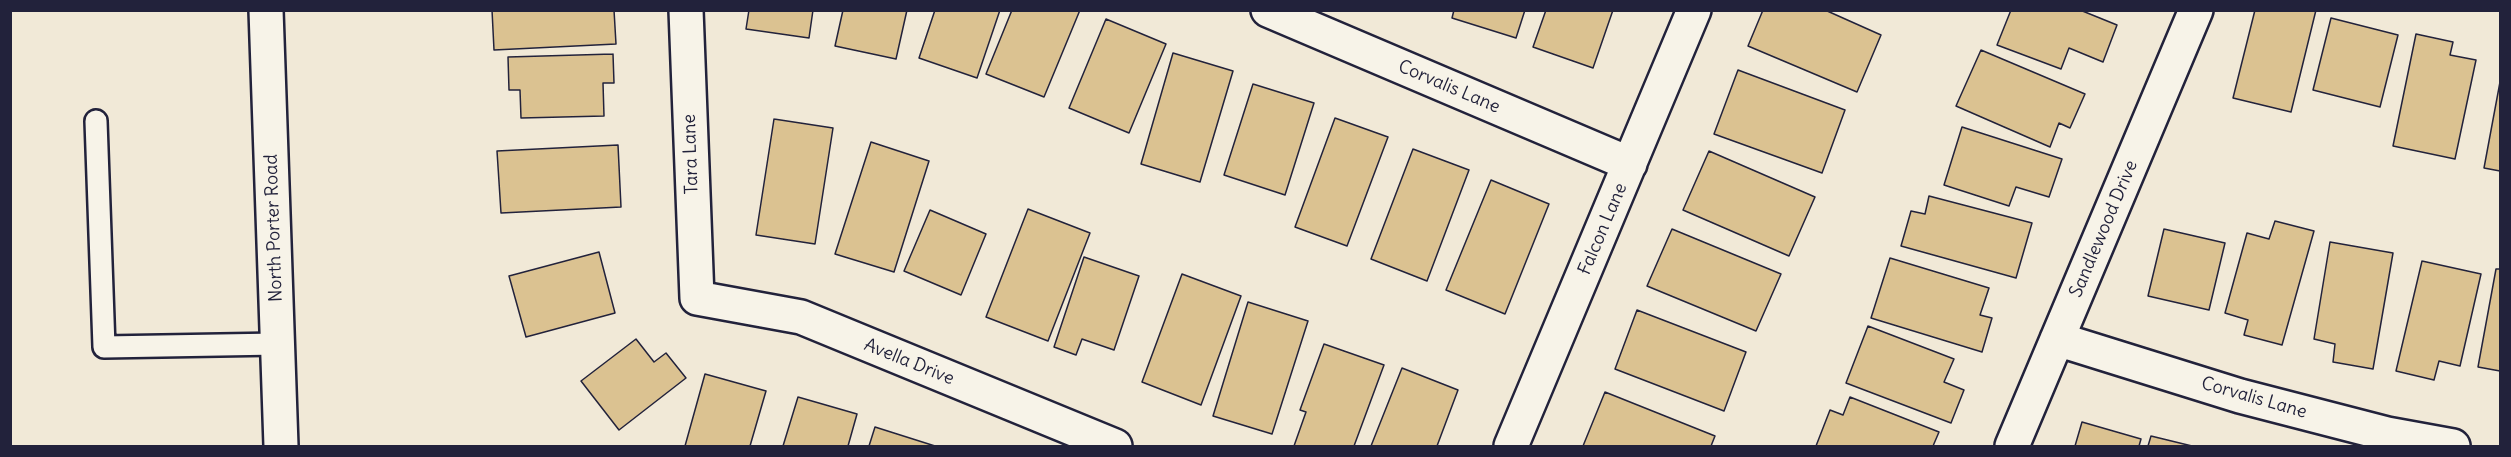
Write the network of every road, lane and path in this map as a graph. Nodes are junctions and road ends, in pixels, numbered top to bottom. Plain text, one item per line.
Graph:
1 (266, 10) edge
2 (686, 10) edge
3 (1268, 10) edge
4 (1694, 10) edge
5 (2196, 10) edge
6 (96, 121) dead end
7 (1630, 164) junction
8 (696, 298) joint
9 (2057, 339) junction
10 (278, 344) junction
11 (282, 447) edge
12 (1116, 447) edge
13 (1511, 447) edge
14 (2012, 447) edge
15 (2453, 447) edge

1 - 10 street, North Porter Road
2 - 8 street, Tara Lane
3 - 7 street, Corvalis Lane
4 - 7 street, Falcon Lane
5 - 9 street, Sandlewood Drive
6 - 10 lane
7 - 13 street, Falcon Lane
8 - 12 street, Avella Drive
9 - 14 street, Sandlewood Drive
9 - 15 street, Corvalis Lane
10 - 11 street, North Porter Road

